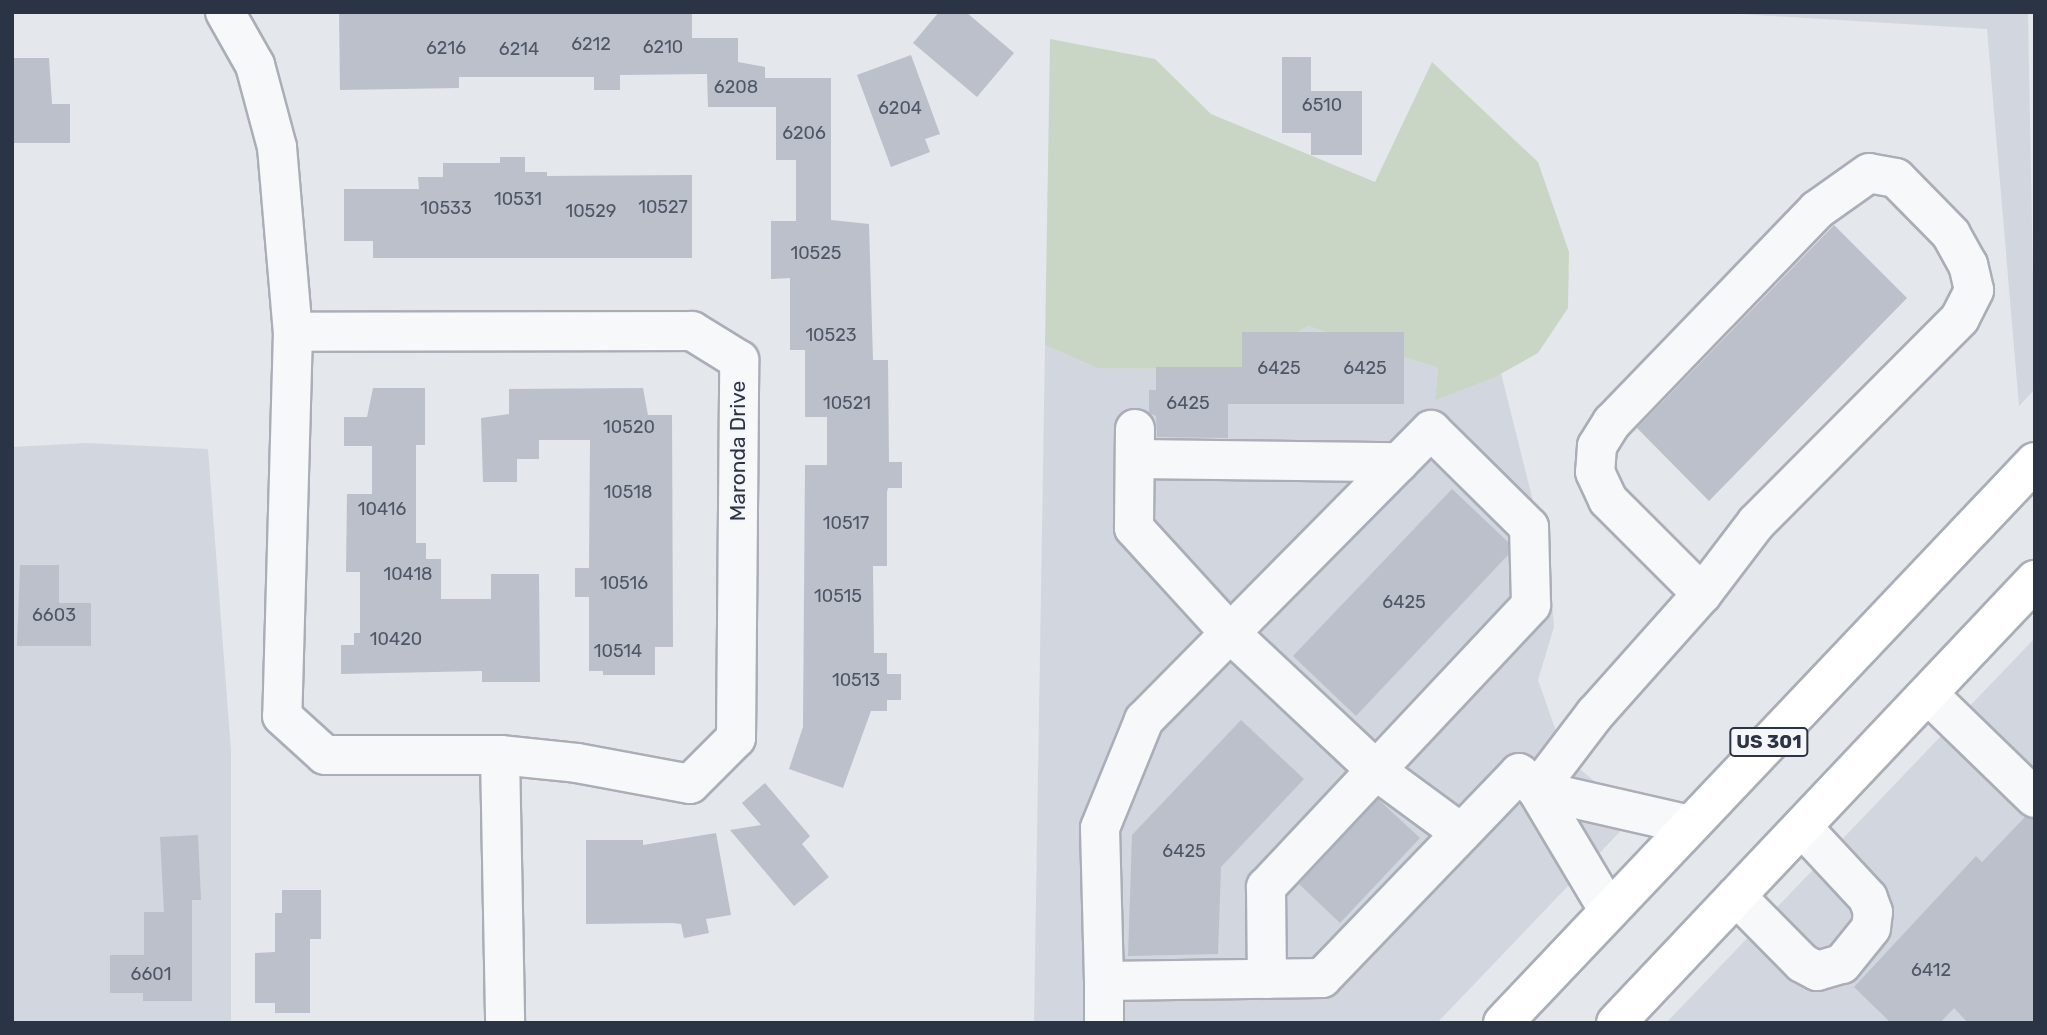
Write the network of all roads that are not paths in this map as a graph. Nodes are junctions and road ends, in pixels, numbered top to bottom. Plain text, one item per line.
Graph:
1 (225, 12) edge
2 (293, 332) junction
3 (1399, 462) junction
4 (2035, 462) edge
5 (2035, 580) edge
6 (1702, 594) junction
7 (1230, 632) junction
8 (1928, 694) junction
9 (500, 755) junction
10 (1378, 772) junction
11 (1537, 790) junction
12 (2035, 798) edge
13 (1690, 825) junction
14 (1802, 827) junction
15 (1461, 833) junction
16 (1736, 896) junction
17 (1609, 911) junction
18 (1267, 979) junction
19 (1104, 981) junction
20 (505, 1023) edge
21 (1104, 1023) edge
22 (1503, 1023) edge
23 (1616, 1023) edge

1 - 2 street, Maronda Drive
2 - 9 street, Maronda Drive
2 - 9 street, Maronda Drive
3 - 7 street
3 - 7 street
3 - 10 street
4 - 13 main road, US 301
5 - 8 main road
6 - 6 street
6 - 11 street
7 - 10 street
7 - 19 street
8 - 12 street
8 - 14 main road
9 - 20 street
10 - 15 street
10 - 18 street
11 - 13 street
11 - 15 street
11 - 17 street
13 - 17 main road, US 301
14 - 16 main road
14 - 16 street
15 - 18 street
16 - 23 main road
17 - 22 main road, US 301
18 - 19 street
19 - 21 street

